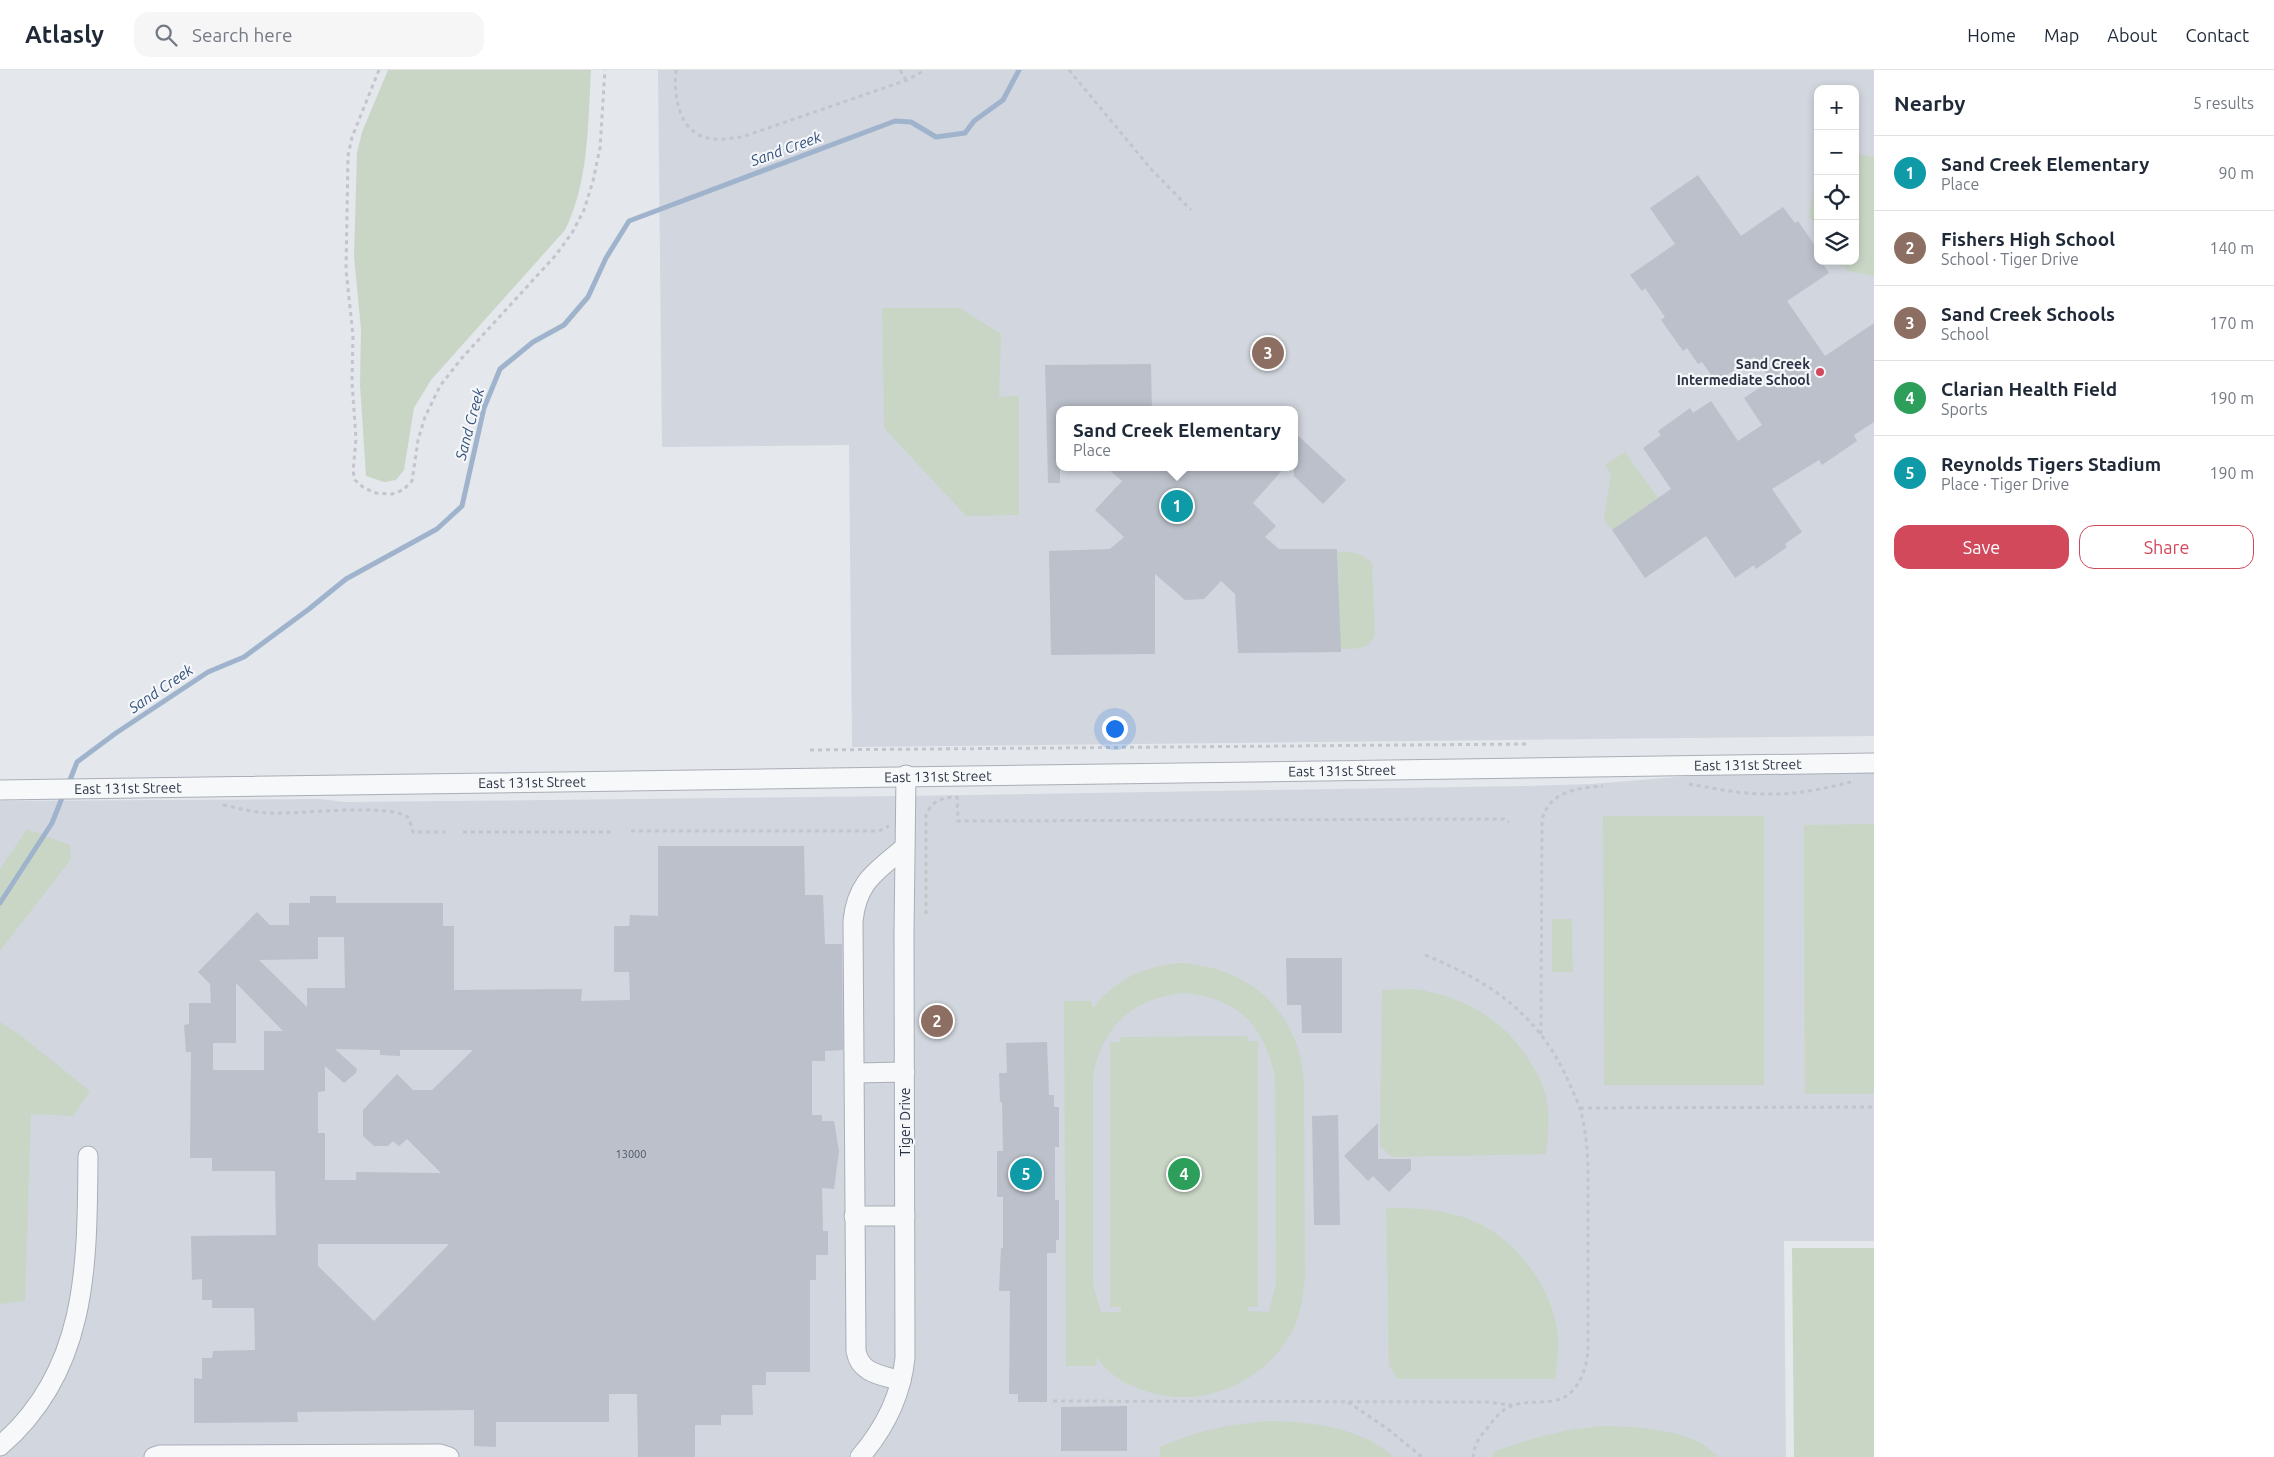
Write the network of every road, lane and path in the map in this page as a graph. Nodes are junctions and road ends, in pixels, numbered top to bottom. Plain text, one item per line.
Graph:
1 (379, 70) edge
2 (605, 70) edge
3 (676, 70) edge
4 (900, 70) edge
5 (925, 70) edge
6 (1069, 70) edge
7 (907, 80) junction
8 (1191, 210) dead end
9 (1526, 744) dead end
10 (810, 750) dead end
11 (1874, 763) edge
12 (906, 776) junction
13 (1854, 781) dead end
14 (1683, 783) dead end
15 (1610, 785) dead end
16 (0, 790) edge
17 (220, 805) dead end
18 (1509, 822) dead end
19 (894, 824) dead end
20 (631, 831) dead end
21 (445, 832) dead end
22 (463, 832) dead end
23 (614, 832) dead end
24 (904, 847) junction
25 (926, 914) dead end
26 (1425, 955) dead end
27 (1541, 1035) junction
28 (905, 1072) junction
29 (855, 1073) junction
30 (1874, 1107) edge
31 (1580, 1108) junction
32 (88, 1156) dead end
33 (854, 1216) junction
34 (905, 1216) junction
35 (901, 1382) junction
36 (1053, 1402) dead end
37 (1348, 1402) junction
38 (1513, 1405) junction
39 (0, 1446) edge
40 (326, 1456) edge
41 (154, 1457) edge
42 (449, 1457) edge
43 (860, 1457) edge
44 (1422, 1457) edge
45 (1473, 1457) edge

1 - 2 path
3 - 7 path
4 - 7 path
5 - 7 path
6 - 8 path
9 - 10 path
11 - 12 street, East 131st Street
12 - 16 street, East 131st Street
12 - 24 street, Tiger Drive
13 - 14 path
15 - 27 path
17 - 21 path
18 - 25 path
19 - 20 path
22 - 23 path
24 - 28 street, Tiger Drive
24 - 29 street
26 - 27 path
27 - 31 path
28 - 29 street
28 - 34 street, Tiger Drive
29 - 33 street
30 - 31 path
31 - 38 path
32 - 39 street
33 - 34 street
33 - 35 street
34 - 35 street, Tiger Drive
35 - 43 street, Tiger Drive
36 - 37 path
37 - 38 path
37 - 44 path
38 - 45 path
40 - 41 street
40 - 42 street

